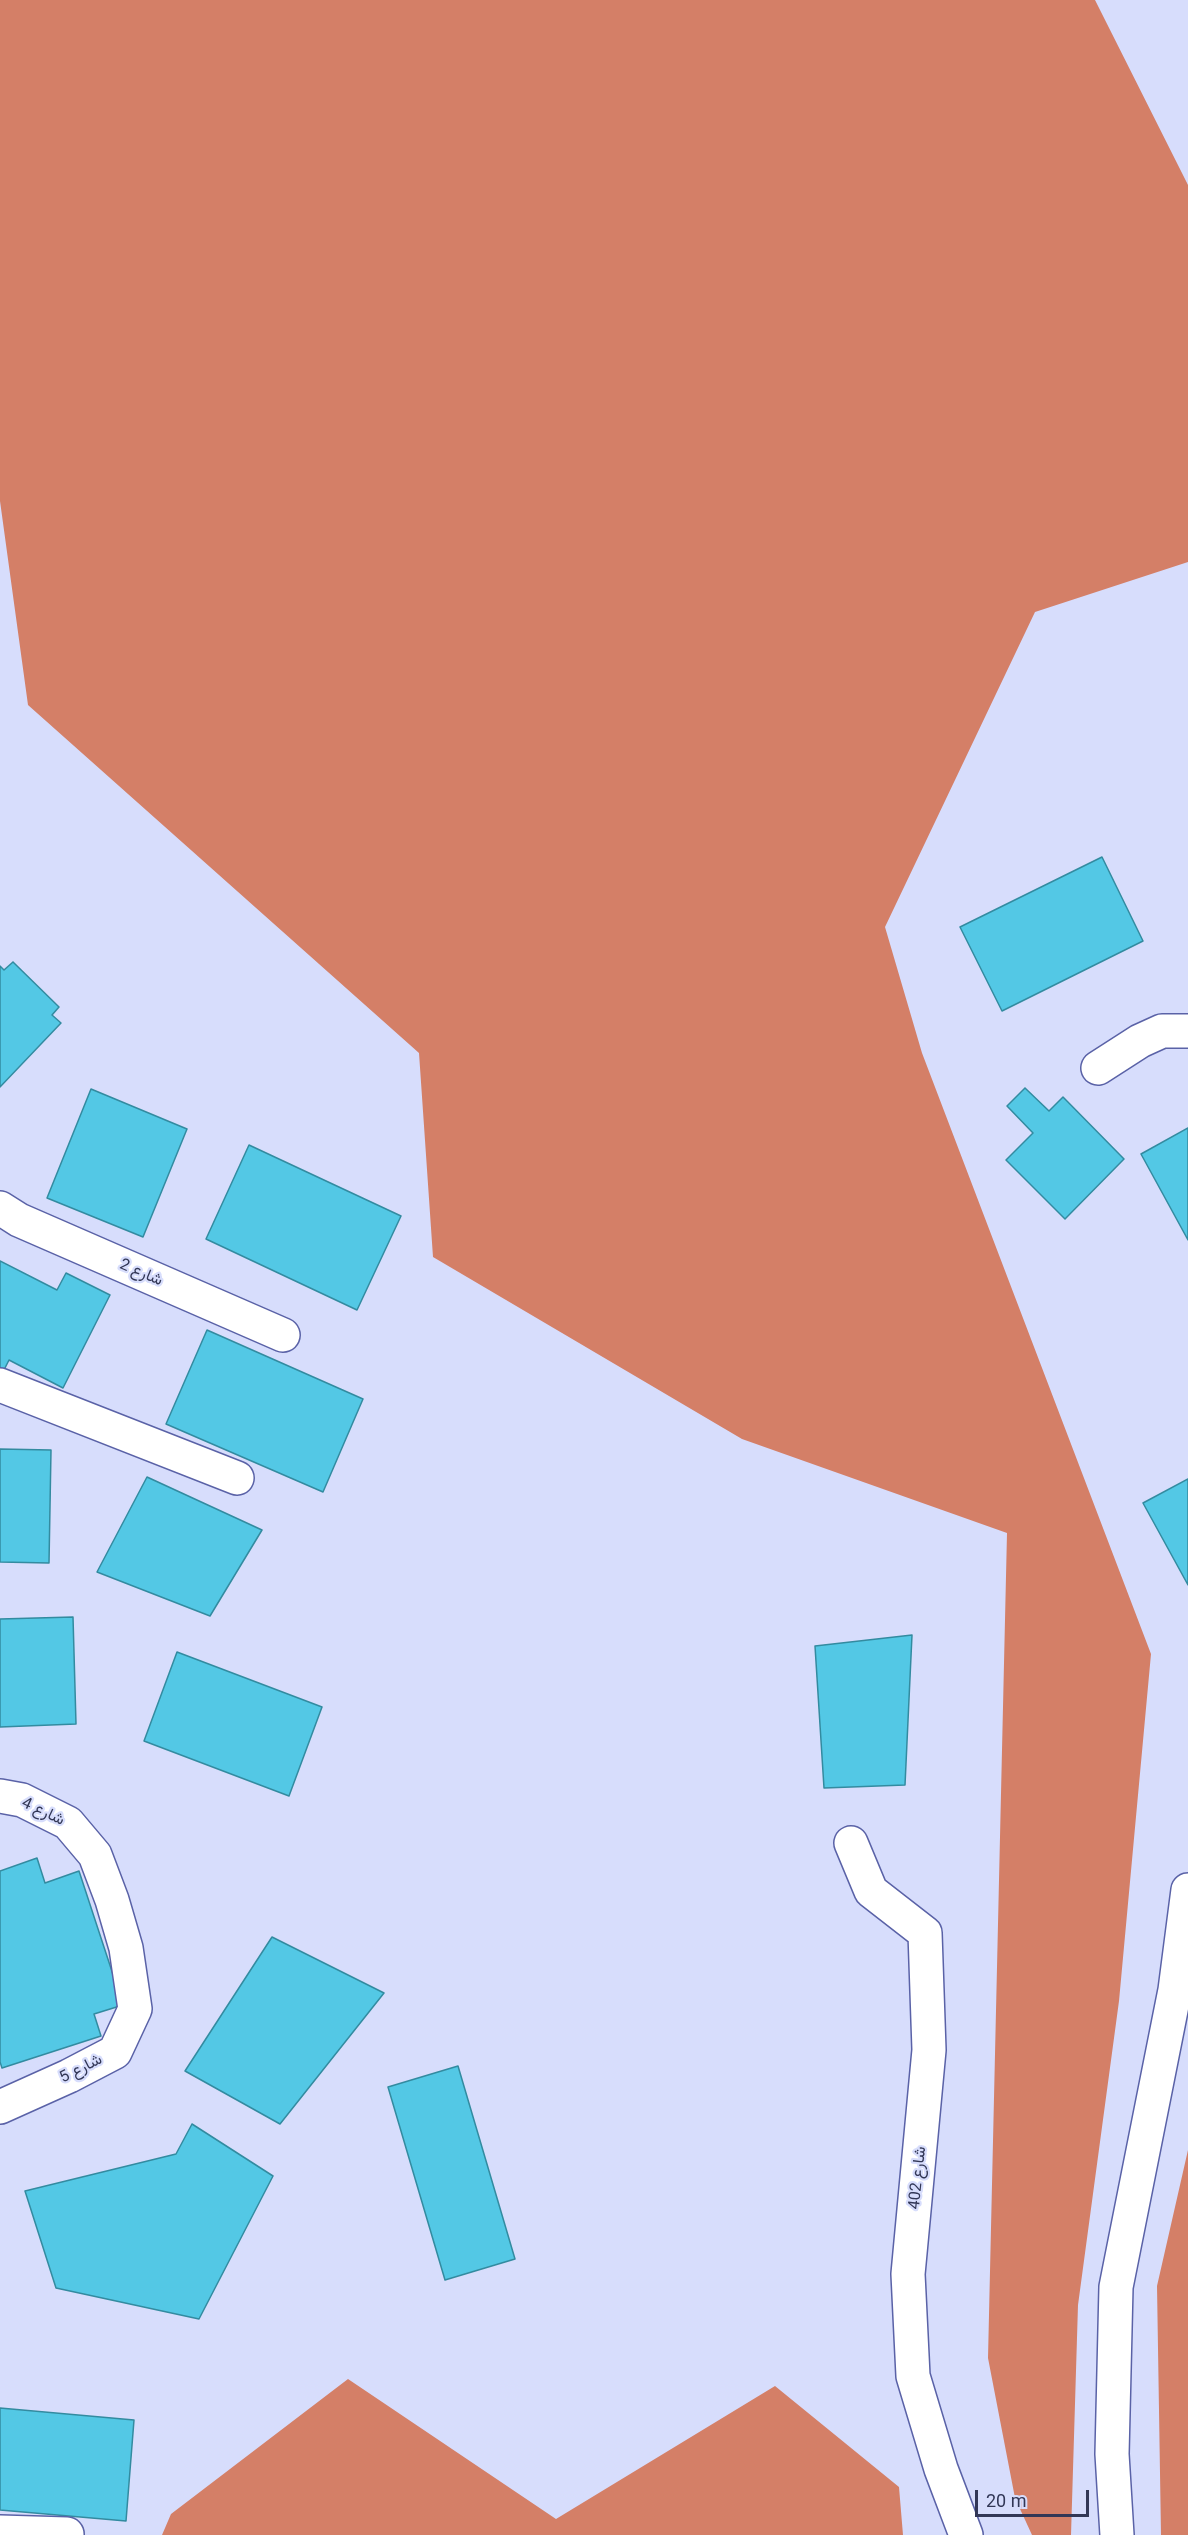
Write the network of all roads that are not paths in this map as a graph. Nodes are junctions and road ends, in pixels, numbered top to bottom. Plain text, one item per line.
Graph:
1 (1188, 1031) edge
2 (1098, 1068) dead end
3 (0, 1208) edge
4 (283, 1335) dead end
5 (0, 1385) edge
6 (237, 1478) dead end
7 (0, 1796) edge
8 (851, 1843) dead end
9 (1188, 1890) edge
10 (112, 1900) joint
11 (0, 2107) edge
12 (0, 2532) edge
13 (67, 2534) edge
14 (966, 2535) edge
15 (1117, 2535) edge

1 - 2 street
3 - 4 street, شارع 2
5 - 6 street
7 - 10 street, شارع 4
8 - 14 street, شارع 402
9 - 15 street
10 - 11 street, شارع 5
12 - 13 street

